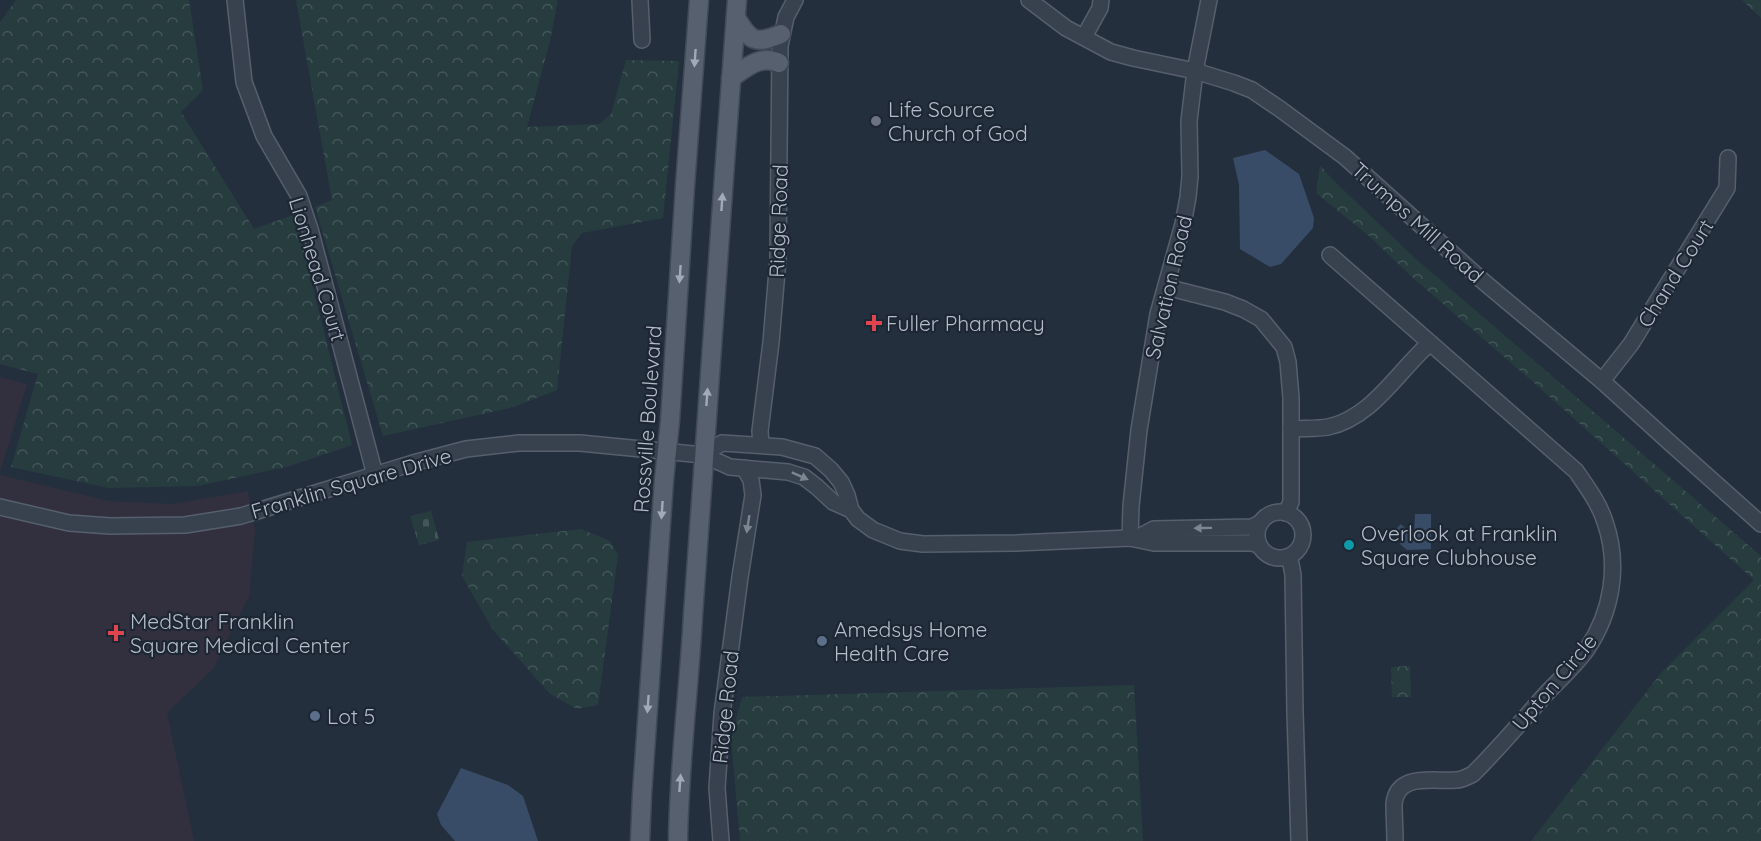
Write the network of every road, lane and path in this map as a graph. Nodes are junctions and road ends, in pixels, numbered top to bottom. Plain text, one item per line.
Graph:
1 (235, 0) edge
2 (640, 0) edge
3 (699, 0) edge
4 (795, 0) edge
5 (1029, 0) edge
6 (1101, 0) edge
7 (1209, 0) edge
8 (736, 9) edge
9 (781, 34) junction
10 (1083, 37) junction
11 (642, 40) dead end
12 (779, 63) junction
13 (1195, 71) junction
14 (731, 78) junction
15 (1728, 158) dead end
16 (1330, 255) dead end
17 (1166, 287) junction
18 (1430, 343) junction
19 (1602, 381) junction
20 (1291, 429) junction
21 (761, 445) junction
22 (667, 452) junction
23 (703, 455) junction
24 (744, 468) junction
25 (375, 475) junction
26 (0, 507) edge
27 (851, 510) junction
28 (1286, 513) junction
29 (1260, 523) junction
30 (1761, 524) edge
31 (1133, 538) junction
32 (1258, 545) junction
33 (1287, 557) junction
34 (640, 841) edge
35 (678, 841) edge
36 (721, 841) edge
37 (1299, 841) edge
38 (1395, 841) edge

1 - 25 street, Lionhead Court
2 - 11 street
3 -> 22 main road, Rossville Boulevard
4 - 9 street, Ridge Road
5 - 10 street, Trumps Mill Road
6 - 10 street
7 - 13 street, Salvation Road
8 - 9 main road
8 - 14 main road
9 - 12 street, Ridge Road
10 - 13 street, Trumps Mill Road
12 - 14 main road
12 - 21 street, Ridge Road
13 - 17 street, Salvation Road
13 - 19 street, Trumps Mill Road
23 -> 14 main road
15 - 19 street, Chand Court
16 - 18 street, Upton Circle
17 - 20 street
17 - 31 street, Salvation Road
18 - 20 street
18 - 38 street, Upton Circle
19 - 30 street, Trumps Mill Road
20 - 28 street
21 - 23 street, Franklin Square Drive
21 - 27 street, Franklin Square Drive
22 - 23 street, Franklin Square Drive
22 - 25 street, Franklin Square Drive
22 -> 34 main road, Rossville Boulevard
23 - 24 street, Franklin Square Drive
35 -> 23 main road
24 -> 27 street, Franklin Square Drive
24 -> 36 street, Ridge Road
25 - 26 street, Franklin Square Drive
27 - 31 street, Franklin Square Drive
28 - 29 street
28 - 33 street
29 -> 31 street, Franklin Square Drive
29 - 32 street
31 - 32 street, Franklin Square Drive
32 - 33 street
33 - 37 street

